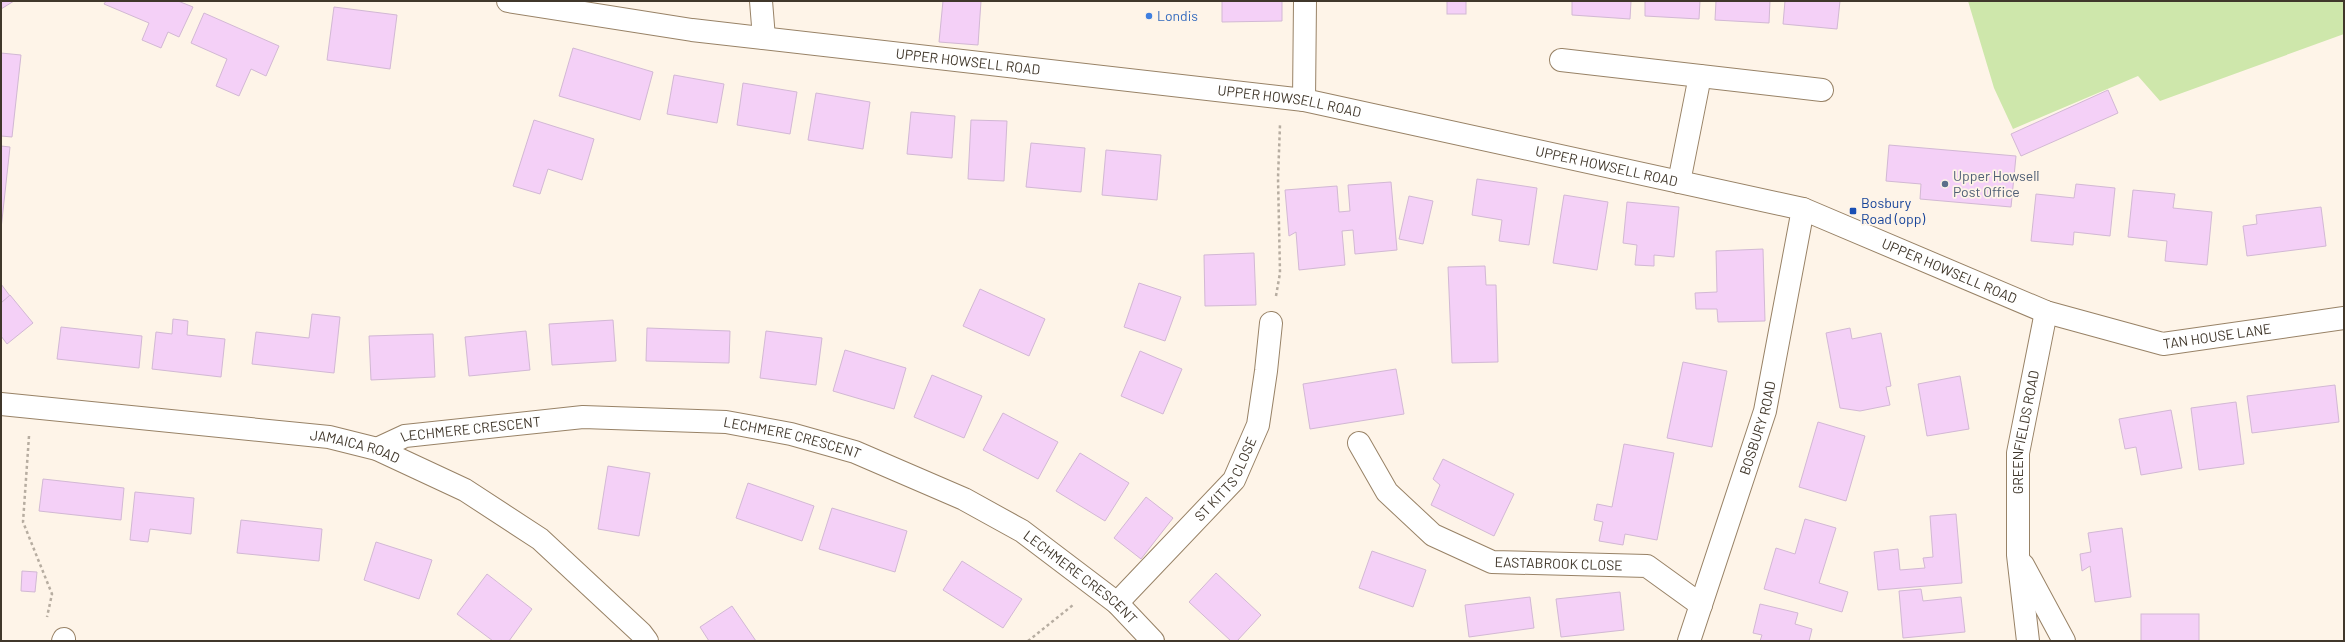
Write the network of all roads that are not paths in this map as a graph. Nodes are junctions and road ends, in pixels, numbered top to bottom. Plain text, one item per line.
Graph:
1 (508, 1) edge
2 (761, 1) edge
3 (1305, 1) edge
4 (764, 38) junction
5 (1561, 60) dead end
6 (1700, 76) junction
7 (1822, 90) dead end
8 (1304, 100) junction
9 (1679, 182) junction
10 (1803, 209) junction
11 (2046, 312) junction
12 (2344, 318) edge
13 (1270, 323) road end
14 (1, 404) edge
15 (1360, 443) dead end
16 (377, 449) junction
17 (2018, 555) junction
18 (1117, 603) junction
19 (1701, 605) junction
20 (647, 641) edge
21 (1153, 641) edge
22 (1689, 641) edge
23 (2028, 641) edge
24 (2064, 641) edge

1 - 4 street, UPPER HOWSELL ROAD
2 - 4 street
3 - 8 street
4 - 8 street, UPPER HOWSELL ROAD
5 - 6 street
6 - 7 street
6 - 9 street
8 - 9 street, UPPER HOWSELL ROAD
9 - 10 street, UPPER HOWSELL ROAD
10 - 11 street, UPPER HOWSELL ROAD
10 - 19 street, BOSBURY ROAD
11 - 12 street, TAN HOUSE LANE
11 - 17 street, GREENFIELDS ROAD
13 - 18 street, ST KITTS CLOSE
14 - 16 street, JAMAICA ROAD
15 - 19 street, EASTABROOK CLOSE
16 - 18 street, LECHMERE CRESCENT
16 - 20 street, JAMAICA ROAD
17 - 23 street, GREENFIELDS ROAD
17 - 24 street, GREENFIELDS ROAD
18 - 21 street, LECHMERE CRESCENT
19 - 22 street, BOSBURY ROAD

